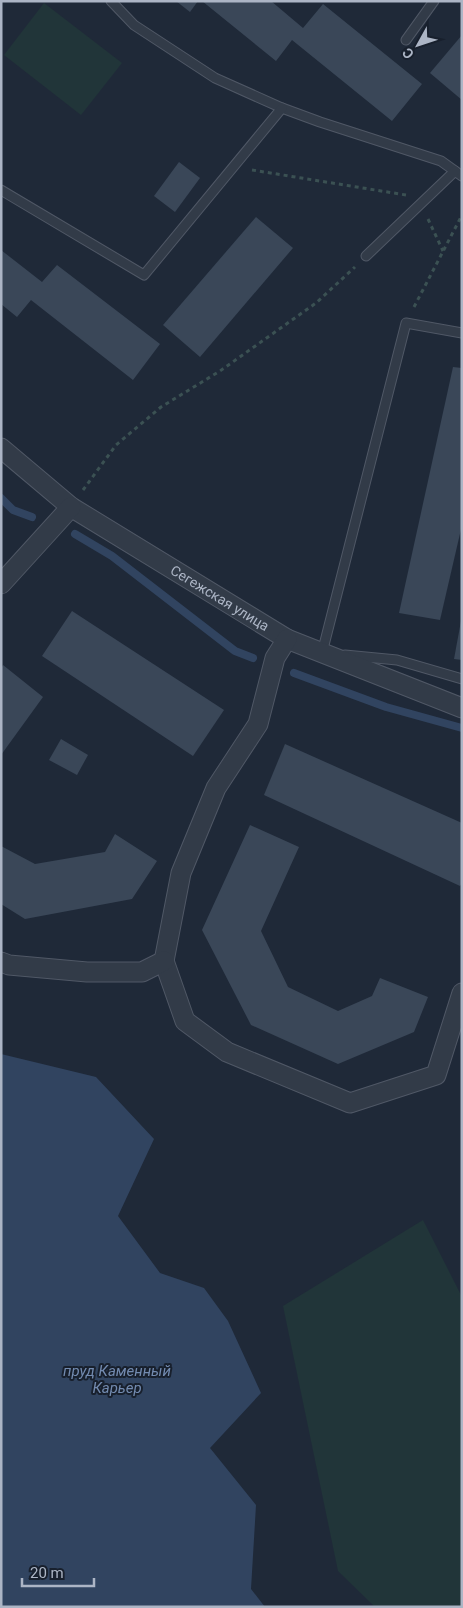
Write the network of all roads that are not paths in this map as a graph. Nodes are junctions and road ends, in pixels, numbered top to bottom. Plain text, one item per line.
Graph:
1 (111, 1) edge
2 (434, 1) edge
3 (406, 40) dead end
4 (282, 108) junction
5 (459, 173) edge
6 (1, 190) edge
7 (366, 256) road end
8 (462, 333) edge
9 (1, 448) edge
10 (70, 506) junction
11 (1, 584) edge
12 (287, 639) junction
13 (322, 652) junction
14 (462, 679) edge
15 (462, 708) edge
16 (164, 961) junction
17 (1, 962) edge
18 (462, 993) edge

1 - 4 lane
2 - 3 lane
4 - 5 lane
4 - 6 lane
5 - 7 lane
8 - 13 lane
9 - 10 street, Сегежская улица
10 - 11 street
10 - 12 street, Сегежская улица
12 - 13 street, Сегежская улица
12 - 16 street
13 - 14 lane
13 - 15 street, Сегежская улица
16 - 17 street
16 - 18 street

